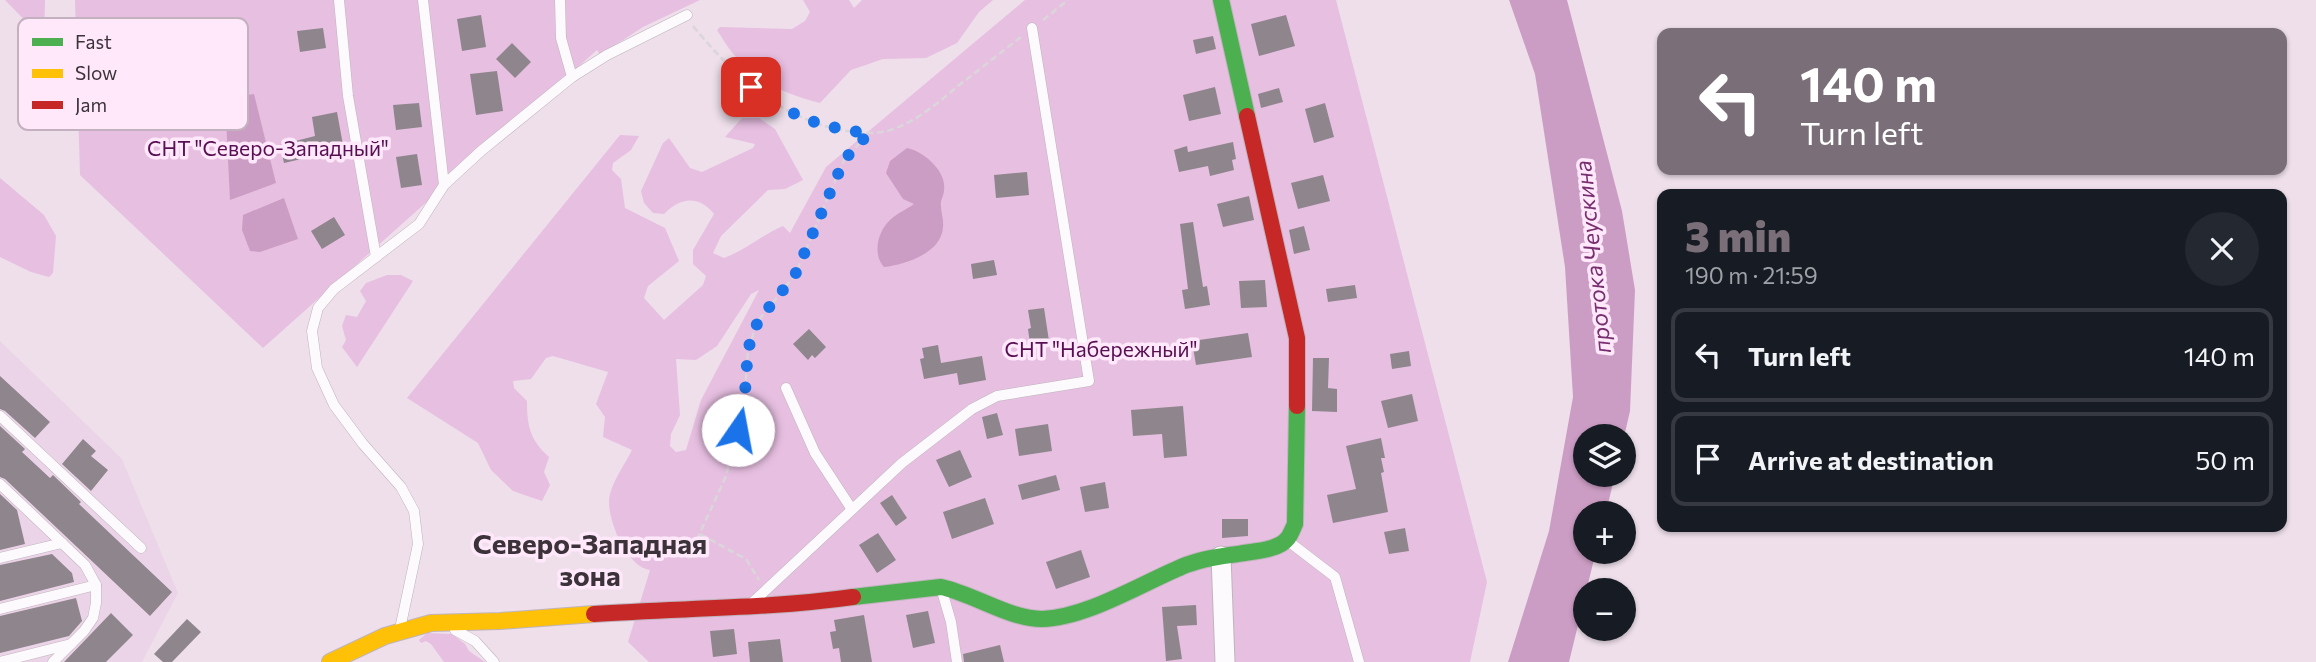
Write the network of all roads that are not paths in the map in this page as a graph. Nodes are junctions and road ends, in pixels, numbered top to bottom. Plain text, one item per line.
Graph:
1 (339, 0) edge
2 (423, 0) edge
3 (560, 0) edge
4 (1222, 0) edge
5 (687, 15) road end
6 (1032, 28) road end
7 (572, 77) junction
8 (444, 185) junction
9 (376, 257) junction
10 (786, 388) dead end
11 (0, 416) edge
12 (0, 484) edge
13 (851, 508) junction
14 (1287, 540) junction
15 (62, 543) junction
16 (141, 548) dead end
17 (1221, 555) junction
18 (0, 558) edge
19 (96, 585) junction
20 (941, 587) junction
21 (747, 608) junction
22 (0, 609) edge
23 (431, 623) junction
24 (400, 632) junction
25 (72, 643) junction
26 (0, 662) edge
27 (52, 662) edge
28 (330, 662) edge
29 (494, 662) edge
30 (957, 662) edge
31 (1225, 662) edge
32 (1359, 662) edge

1 - 9 lane
2 - 8 lane
3 - 7 lane
4 - 14 street
5 - 7 lane
6 - 13 lane
7 - 8 lane
8 - 9 lane
9 - 24 lane
10 - 13 lane
11 - 16 lane
12 - 15 lane
13 - 21 lane
14 - 17 street
14 - 32 lane
15 - 18 lane
15 - 19 lane
17 - 20 street
17 - 31 street
19 - 22 lane
19 - 25 lane
20 - 21 street
20 - 30 lane
21 - 23 street
23 - 24 street
23 - 29 lane
24 - 28 street
25 - 26 lane
25 - 27 lane

